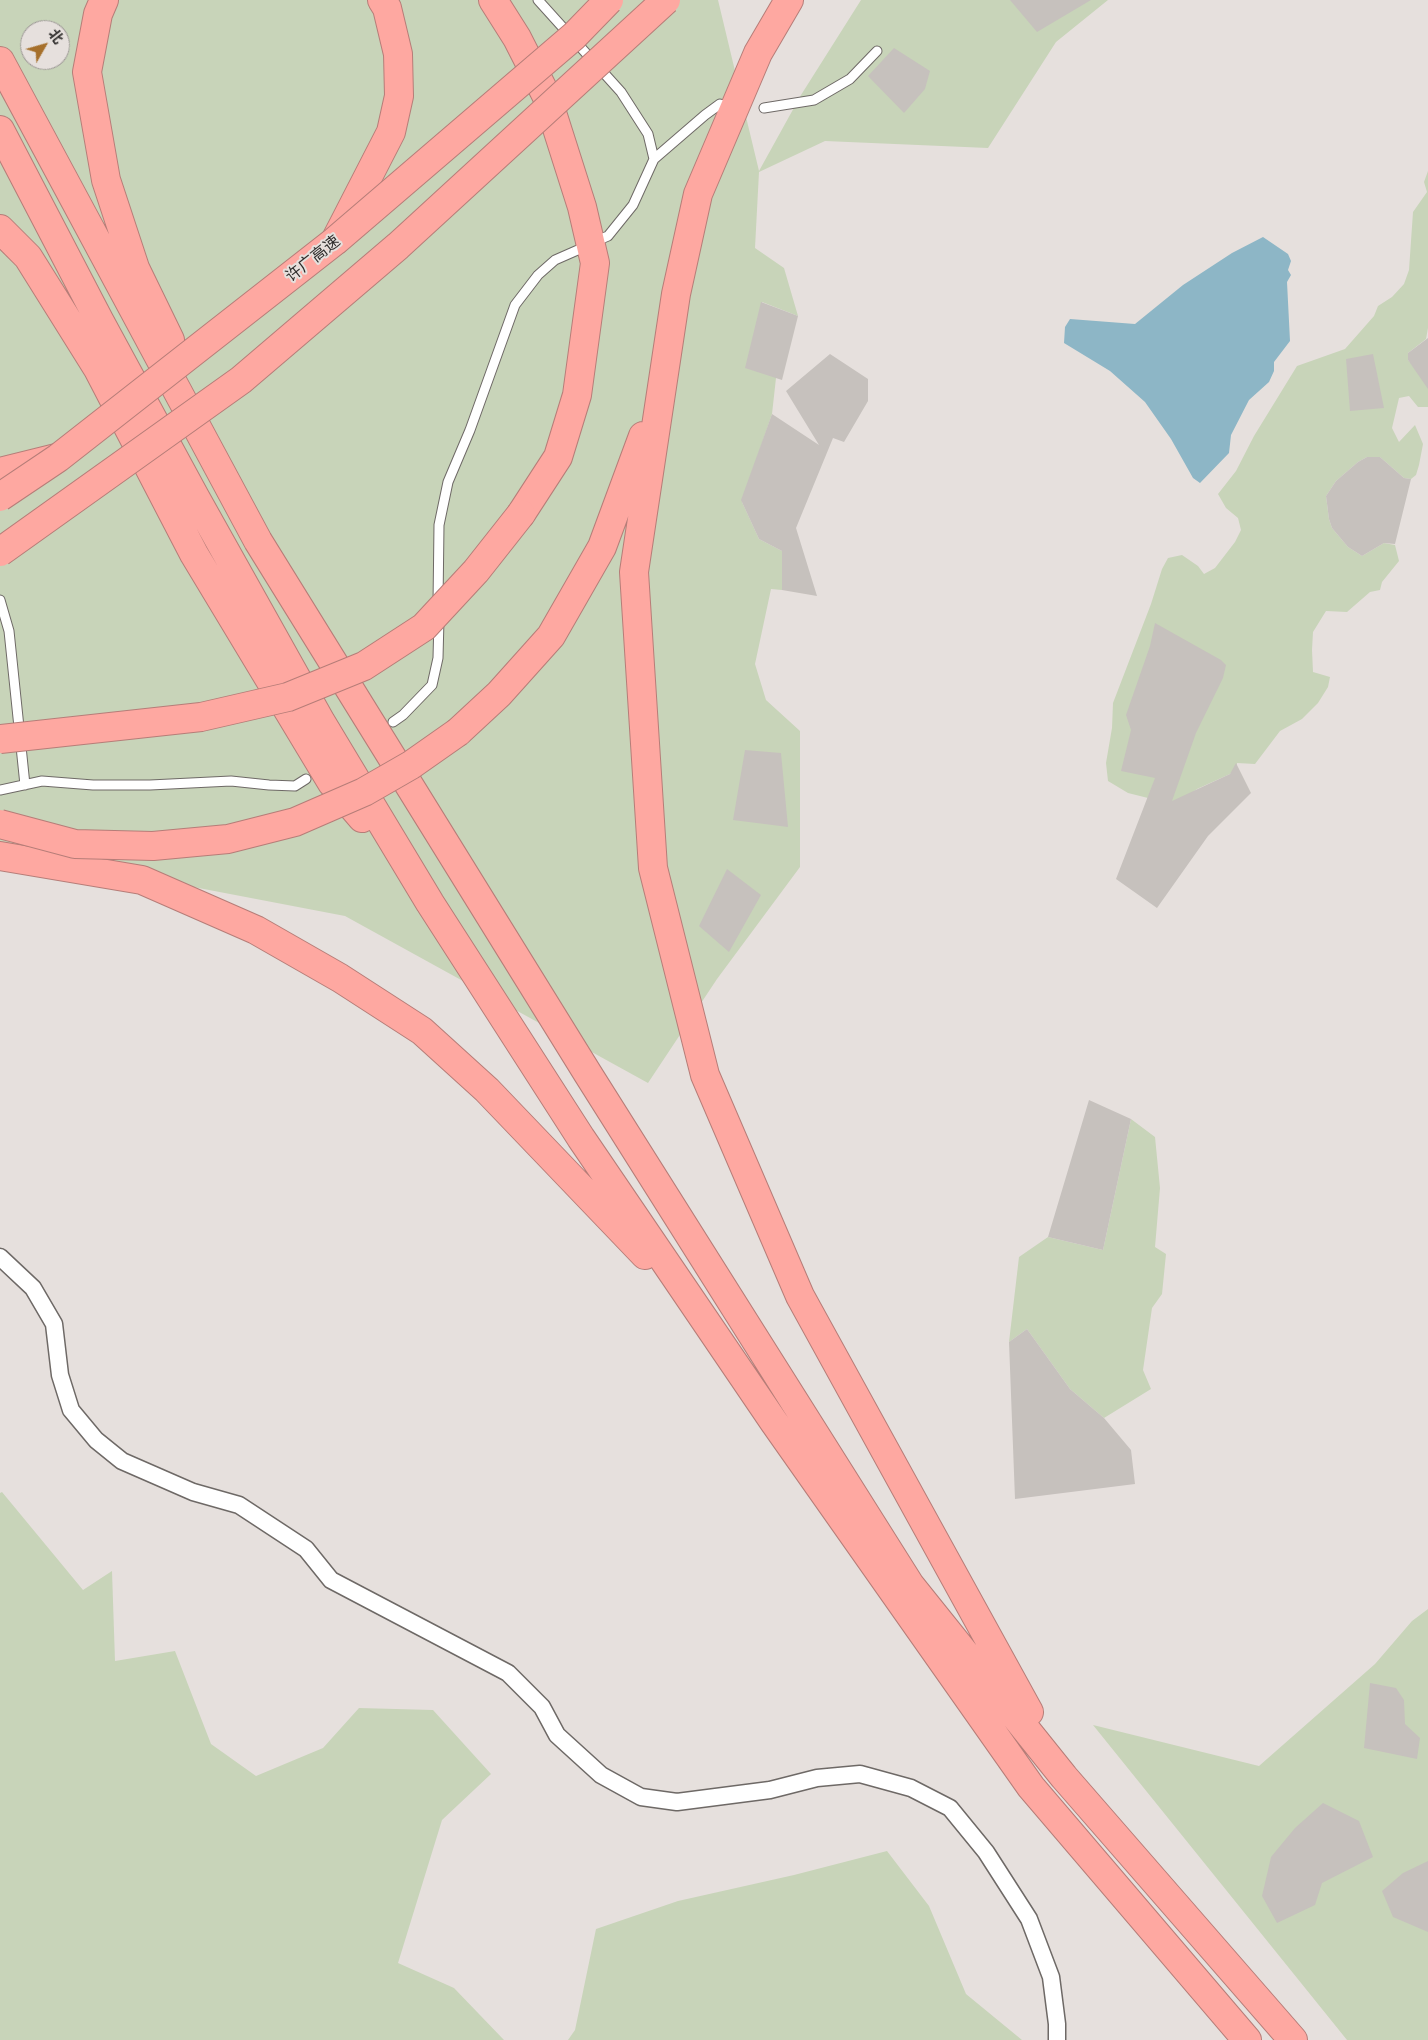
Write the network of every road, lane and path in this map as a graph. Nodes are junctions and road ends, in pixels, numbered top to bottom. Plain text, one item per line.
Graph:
1 (104, 0) edge
2 (382, 0) edge
3 (493, 0) edge
4 (538, 0) edge
5 (609, 0) edge
6 (666, 0) edge
7 (788, 0) edge
8 (877, 51) dead end
9 (0, 61) edge
10 (724, 104) dead end
11 (764, 108) dead end
12 (0, 130) edge
13 (654, 159) junction
14 (0, 229) edge
15 (601, 239) dead end
16 (335, 241) junction
17 (580, 249) dead end
18 (663, 380) junction
19 (58, 458) junction
20 (0, 472) edge
21 (0, 497) edge
22 (258, 541) junction
23 (0, 552) edge
24 (0, 600) edge
25 (393, 722) dead end
26 (0, 740) edge
27 (306, 779) dead end
28 (24, 785) junction
29 (0, 790) edge
30 (0, 824) edge
31 (0, 856) edge
32 (421, 887) junction
33 (0, 1257) edge
34 (698, 1309) junction
35 (1064, 1777) junction
36 (1057, 2040) edge
37 (1247, 2040) edge
38 (1293, 2040) edge

1 - 22 highway
2 - 16 highway
3 - 26 highway, bridge
4 - 13 lane
5 - 16 highway, 许广高速, bridge
6 - 23 highway, bridge
7 - 18 highway
8 - 11 lane
9 - 22 highway
10 - 13 lane
12 - 32 highway
13 - 15 lane
14 - 32 highway
16 - 19 highway, 许广高速, bridge
17 - 25 lane
18 - 30 highway, bridge
18 - 35 highway
19 - 20 highway
19 - 21 highway, 许广高速, bridge
22 - 35 highway
24 - 28 lane
27 - 28 lane
28 - 29 lane
31 - 34 highway
32 - 34 highway
33 - 36 street
34 - 37 highway
35 - 38 highway

